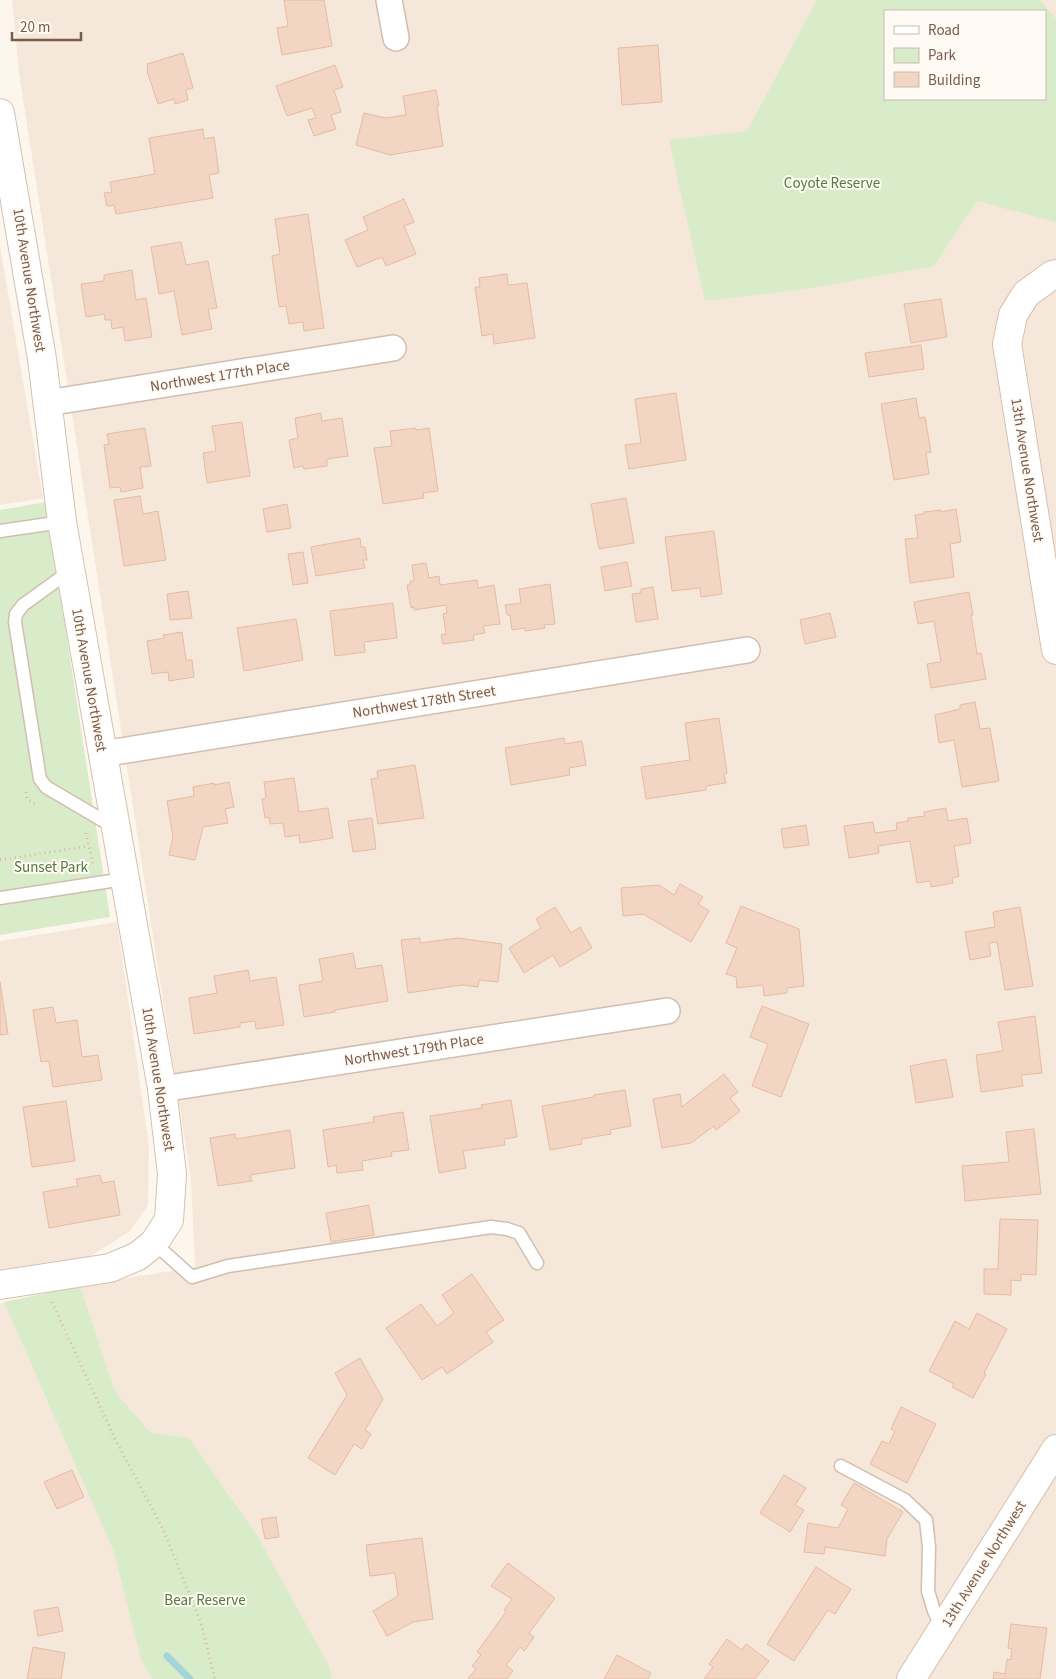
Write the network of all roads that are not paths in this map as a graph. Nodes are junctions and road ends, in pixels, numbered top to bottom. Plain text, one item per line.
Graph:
1 (389, 0) edge
2 (396, 38) dead end
3 (0, 113) edge
4 (1056, 274) edge
5 (393, 348) dead end
6 (47, 403) junction
7 (62, 522) junction
8 (0, 531) edge
9 (70, 571) junction
10 (747, 650) dead end
11 (1056, 650) edge
12 (102, 754) junction
13 (115, 828) junction
14 (124, 879) junction
15 (0, 898) edge
16 (667, 1011) dead end
17 (162, 1089) junction
18 (154, 1243) junction
19 (537, 1263) dead end
20 (0, 1285) edge
21 (1056, 1449) edge
22 (841, 1466) dead end
23 (943, 1629) junction
24 (911, 1679) edge

1 - 2 street
3 - 6 street, 10th Avenue Northwest
4 - 11 street, 13th Avenue Northwest
5 - 6 street, Northwest 177th Place
6 - 7 street, 10th Avenue Northwest
7 - 8 lane
7 - 9 street, 10th Avenue Northwest
9 - 12 street, 10th Avenue Northwest
9 - 13 lane
10 - 12 street, Northwest 178th Street
12 - 13 street, 10th Avenue Northwest
13 - 14 street, 10th Avenue Northwest
14 - 15 lane
14 - 17 street, 10th Avenue Northwest
16 - 17 street, Northwest 179th Place
17 - 18 street, 10th Avenue Northwest
18 - 19 lane
18 - 20 street
21 - 23 street, 13th Avenue Northwest
22 - 23 lane
23 - 24 street, 13th Avenue Northwest

